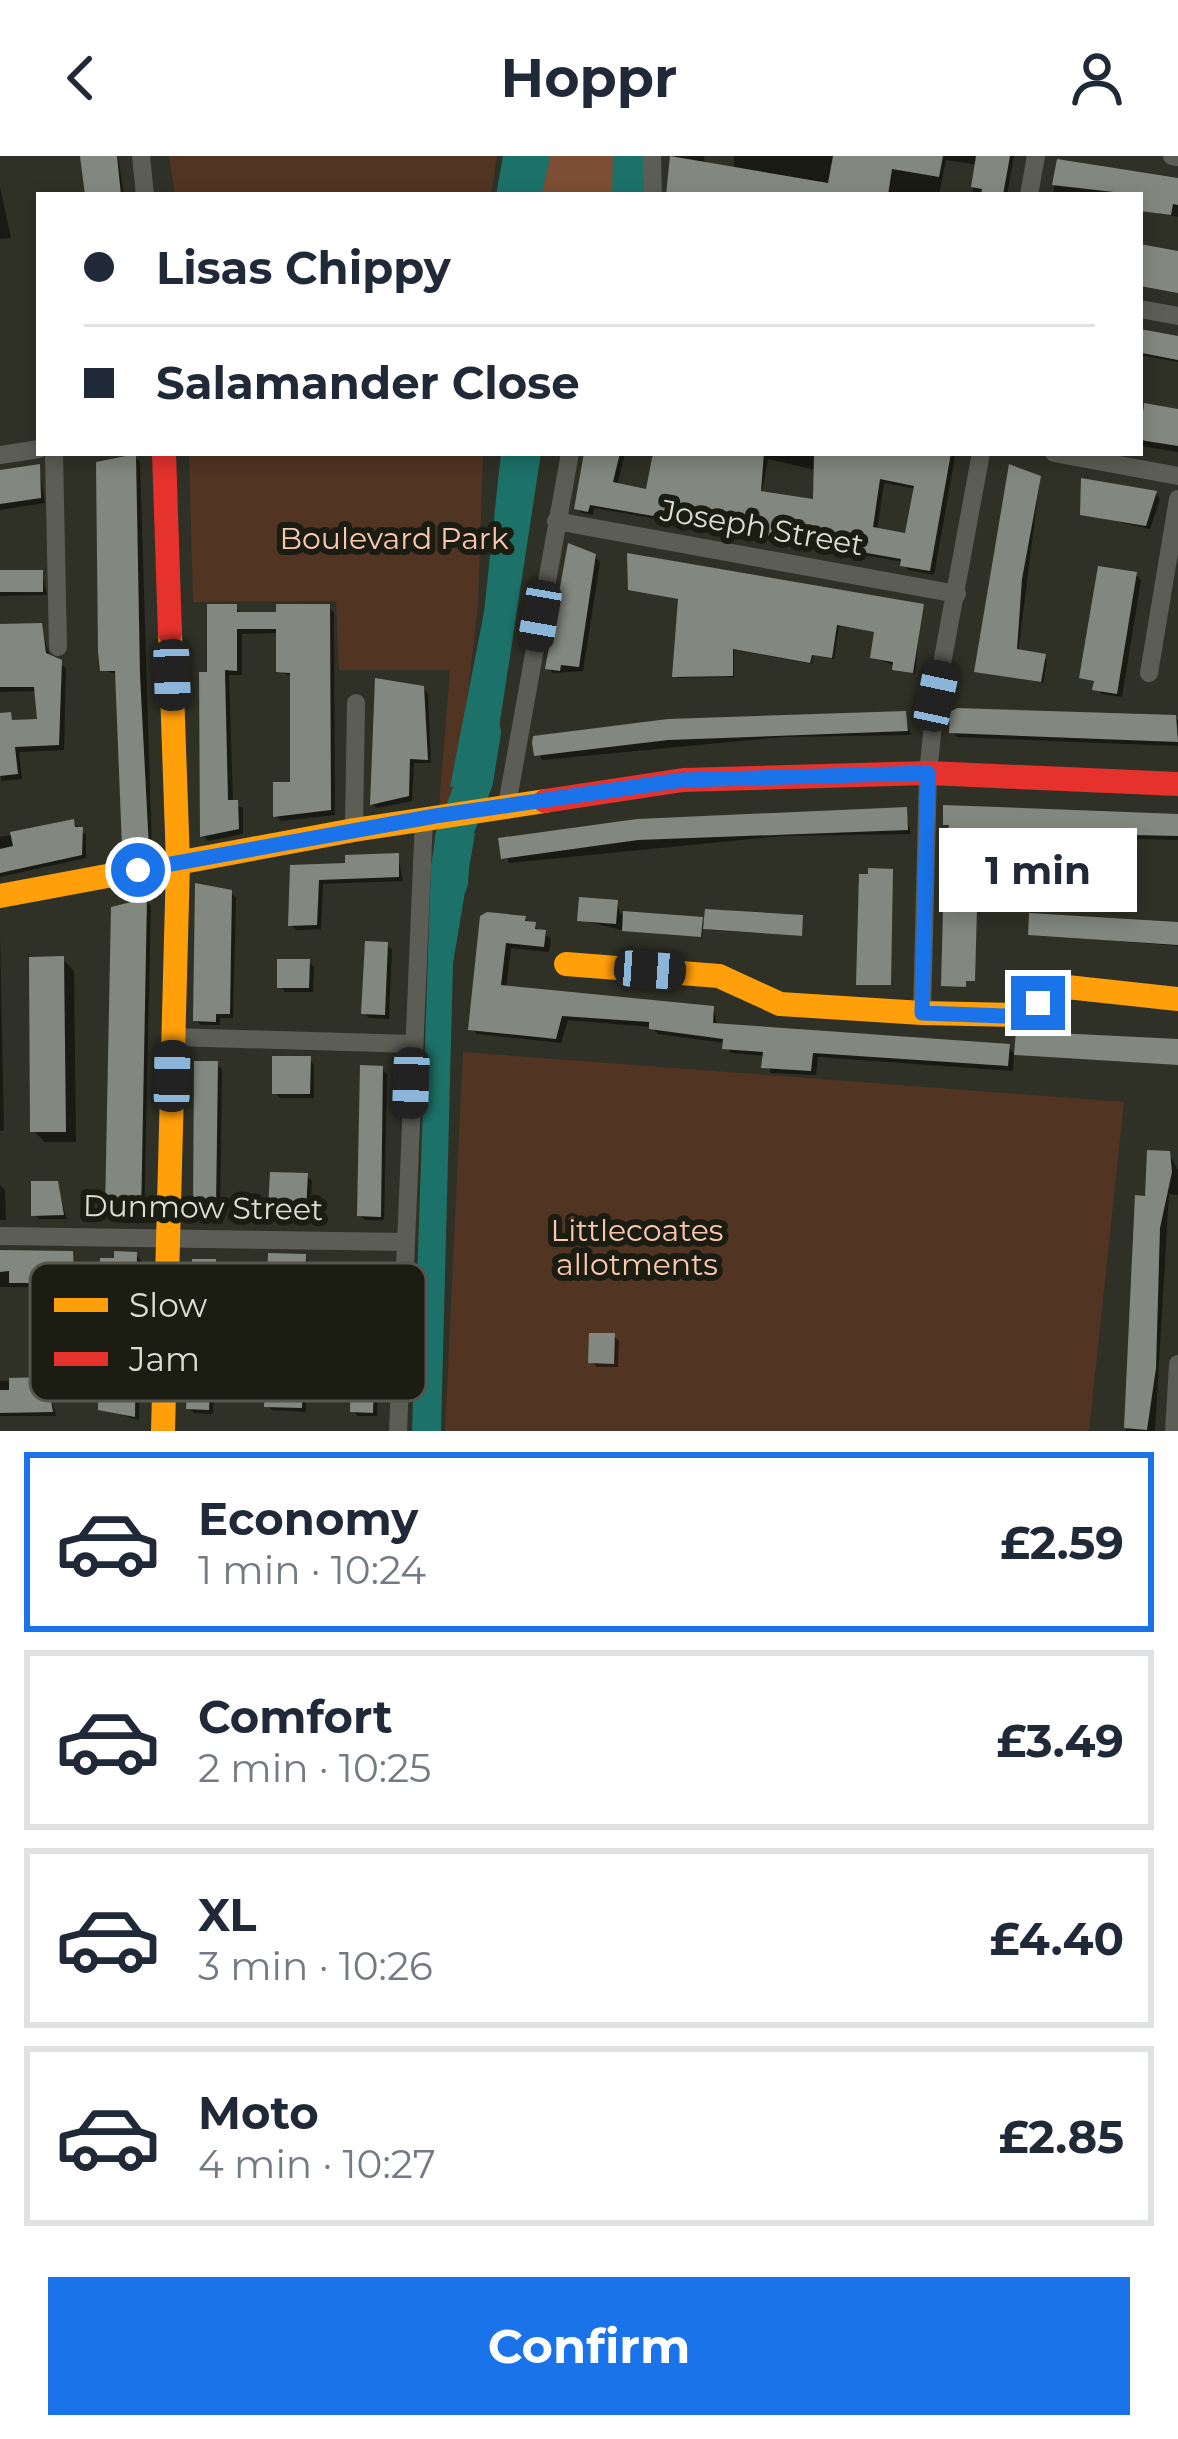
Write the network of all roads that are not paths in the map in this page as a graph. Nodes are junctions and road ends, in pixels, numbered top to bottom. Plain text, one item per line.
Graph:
1 (141, 156) edge
2 (652, 156) edge
3 (1036, 156) edge
4 (145, 192) edge
5 (653, 192) edge
6 (1030, 192) edge
7 (1143, 310) edge
8 (1178, 316) edge
9 (36, 449) edge
10 (0, 455) edge
11 (54, 456) edge
12 (164, 456) edge
13 (569, 456) edge
14 (980, 456) edge
15 (1070, 456) edge
16 (1178, 476) edge
17 (1178, 499) edge
18 (556, 521) junction
19 (957, 595) junction
20 (58, 647) dead end
21 (1149, 673) dead end
22 (356, 703) dead end
23 (928, 773) junction
24 (1178, 784) edge
25 (502, 806) junction
26 (430, 818) junction
27 (354, 830) junction
28 (178, 863) junction
29 (0, 896) edge
30 (566, 964) dead end
31 (1178, 999) edge
32 (922, 1013) junction
33 (173, 1037) junction
34 (413, 1044) junction
35 (168, 1234) junction
36 (0, 1236) edge
37 (405, 1242) junction
38 (167, 1263) edge
39 (404, 1263) edge
40 (1178, 1364) edge
41 (164, 1401) edge
42 (399, 1401) edge
43 (163, 1431) edge
44 (398, 1431) edge
45 (1174, 1431) edge

1 - 4 street
2 - 5 street
3 - 6 street
7 - 8 street
9 - 10 street
11 - 20 street
12 - 28 street
13 - 18 street
14 - 19 street
15 - 16 street
17 - 21 street
18 - 19 street, Joseph Street
18 - 25 street
19 - 23 street
22 - 27 street
23 - 24 street
23 - 25 street
23 - 32 street
25 - 26 street
26 - 27 street
26 - 34 street
27 - 28 street
28 - 29 street
28 - 33 street
30 - 32 street
31 - 32 street
33 - 34 street
33 - 35 street
34 - 37 street
35 - 36 street, Dunmow Street
35 - 37 street, Dunmow Street
35 - 38 street
37 - 39 street
40 - 45 street
41 - 43 street
42 - 44 street

